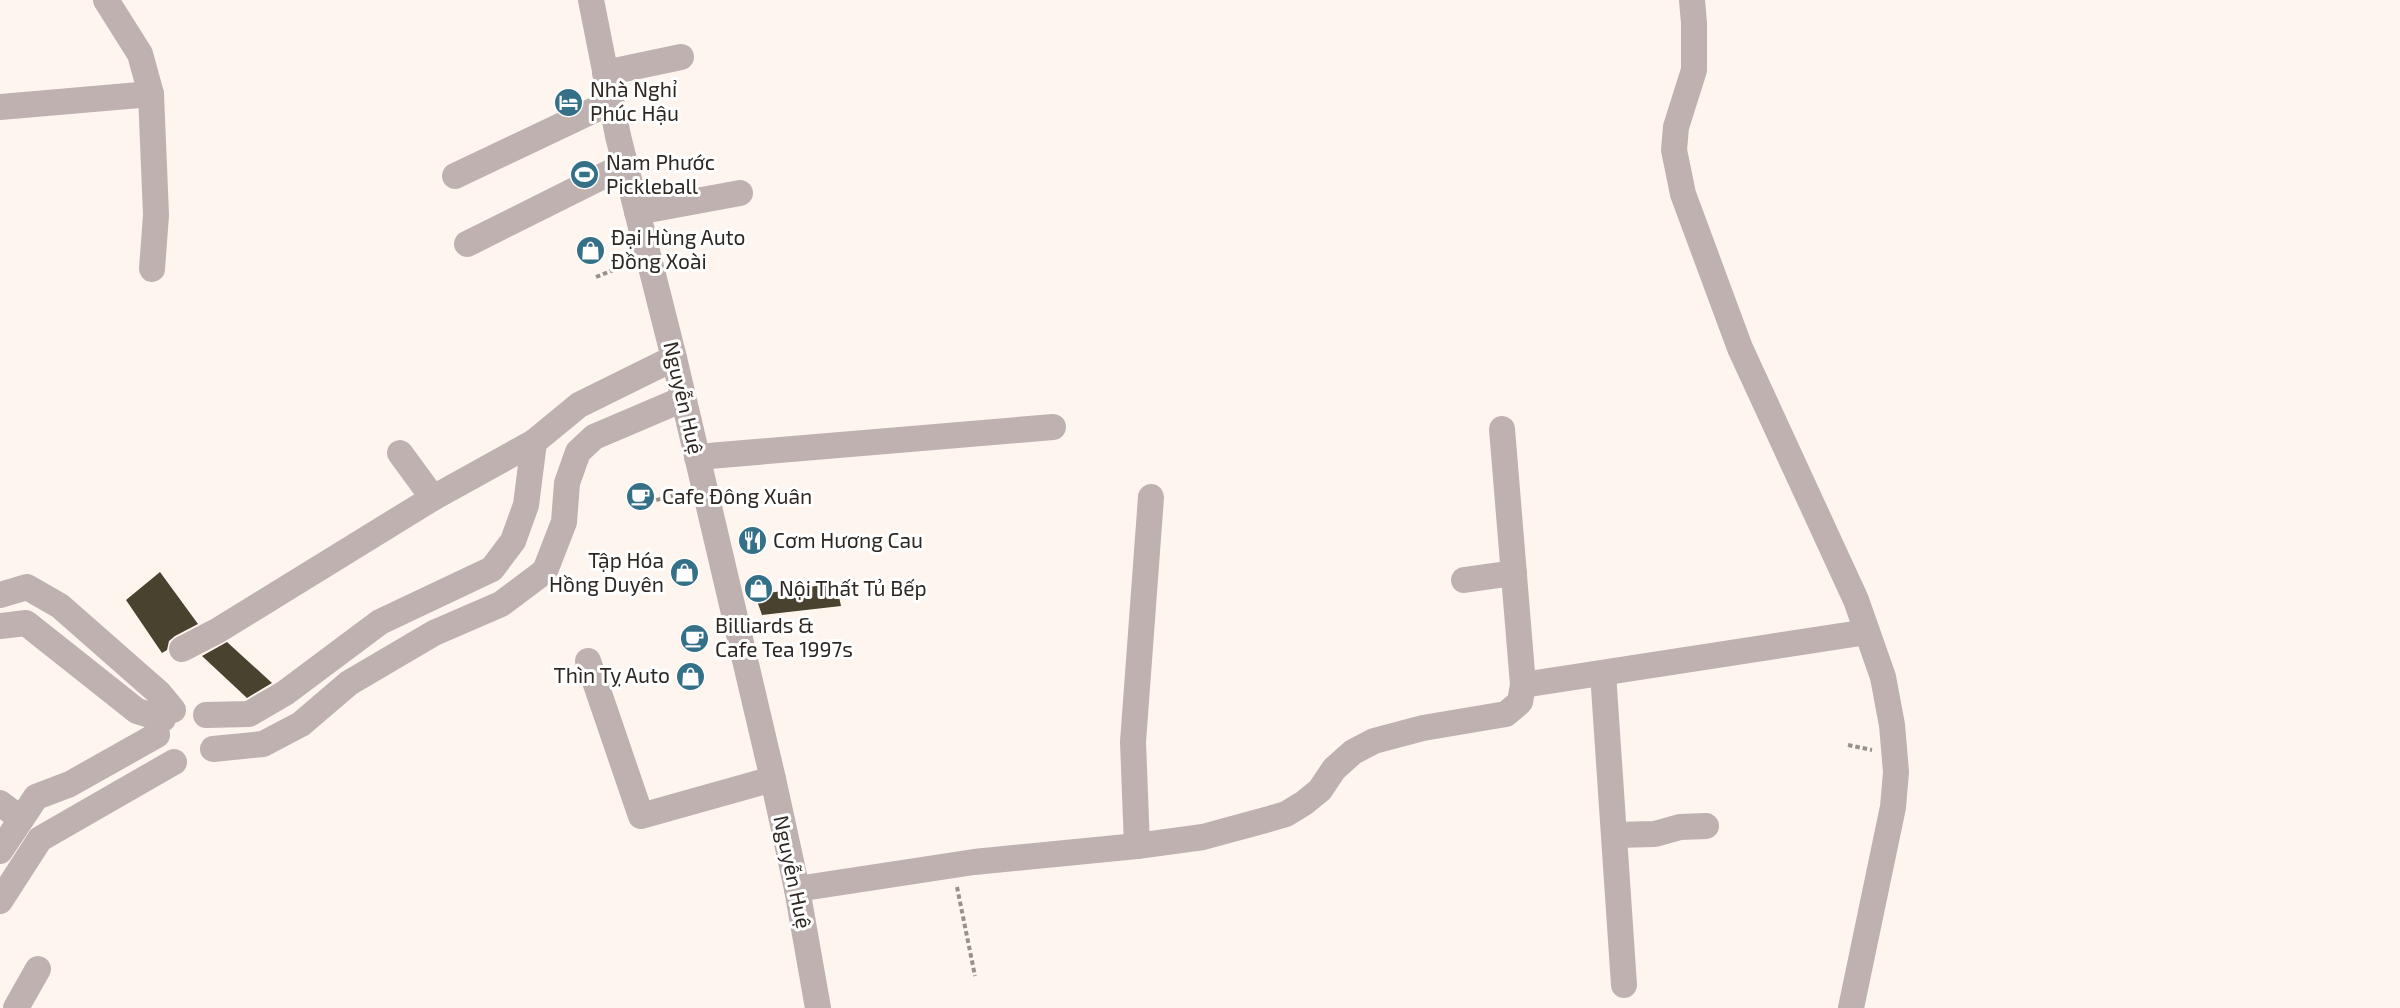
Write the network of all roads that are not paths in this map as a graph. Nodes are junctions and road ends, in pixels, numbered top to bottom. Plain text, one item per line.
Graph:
1 (106, 0) edge
2 (591, 0) edge
3 (1692, 0) edge
4 (681, 57) dead end
5 (605, 73) junction
6 (151, 94) junction
7 (611, 102) junction
8 (0, 107) edge
9 (625, 165) junction
10 (455, 176) dead end
11 (740, 193) dead end
12 (637, 212) junction
13 (467, 244) dead end
14 (152, 269) dead end
15 (674, 357) junction
16 (683, 399) junction
17 (1053, 427) dead end
18 (1502, 429) dead end
19 (534, 442) junction
20 (400, 453) dead end
21 (697, 457) junction
22 (1151, 497) dead end
23 (433, 498) junction
24 (1514, 573) junction
25 (1464, 580) dead end
26 (0, 595) edge
27 (0, 626) edge
28 (1867, 632) junction
29 (182, 649) dead end
30 (588, 661) dead end
31 (1603, 673) junction
32 (1523, 685) junction
33 (206, 715) junction
34 (164, 721) junction
35 (213, 749) junction
36 (174, 762) junction
37 (773, 779) junction
38 (0, 803) edge
39 (21, 819) junction
40 (1706, 826) dead end
41 (1614, 835) junction
42 (1137, 846) junction
43 (0, 851) edge
44 (797, 889) junction
45 (0, 901) edge
46 (38, 969) dead end
47 (1624, 985) dead end
48 (16, 1008) edge
49 (818, 1008) edge
50 (1851, 1008) edge

1 - 6 street
2 - 5 street, Nguyễn Huệ
3 - 28 street
4 - 5 street
5 - 7 street, Nguyễn Huệ
6 - 8 street
6 - 14 street
7 - 9 street, Nguyễn Huệ
7 - 10 street
9 - 12 street, Nguyễn Huệ
9 - 13 street
11 - 12 street
12 - 15 street, Nguyễn Huệ
15 - 16 street, Nguyễn Huệ
15 - 19 street
16 - 21 street, Nguyễn Huệ
16 - 35 street
17 - 21 street
18 - 24 street
19 - 23 street
19 - 33 street
20 - 23 street
21 - 37 street, Nguyễn Huệ
22 - 42 street
23 - 29 street
24 - 25 street
24 - 32 street
26 - 34 street
27 - 34 street
28 - 31 street
28 - 50 street
30 - 37 street
31 - 32 street
31 - 41 street
32 - 42 street
33 - 34 street
33 - 35 street
34 - 36 street
34 - 39 street
35 - 36 street
36 - 45 street
37 - 44 street, Nguyễn Huệ
38 - 39 street
39 - 43 street
40 - 41 street
41 - 47 street
42 - 44 street
44 - 49 street, Nguyễn Huệ
46 - 48 street

